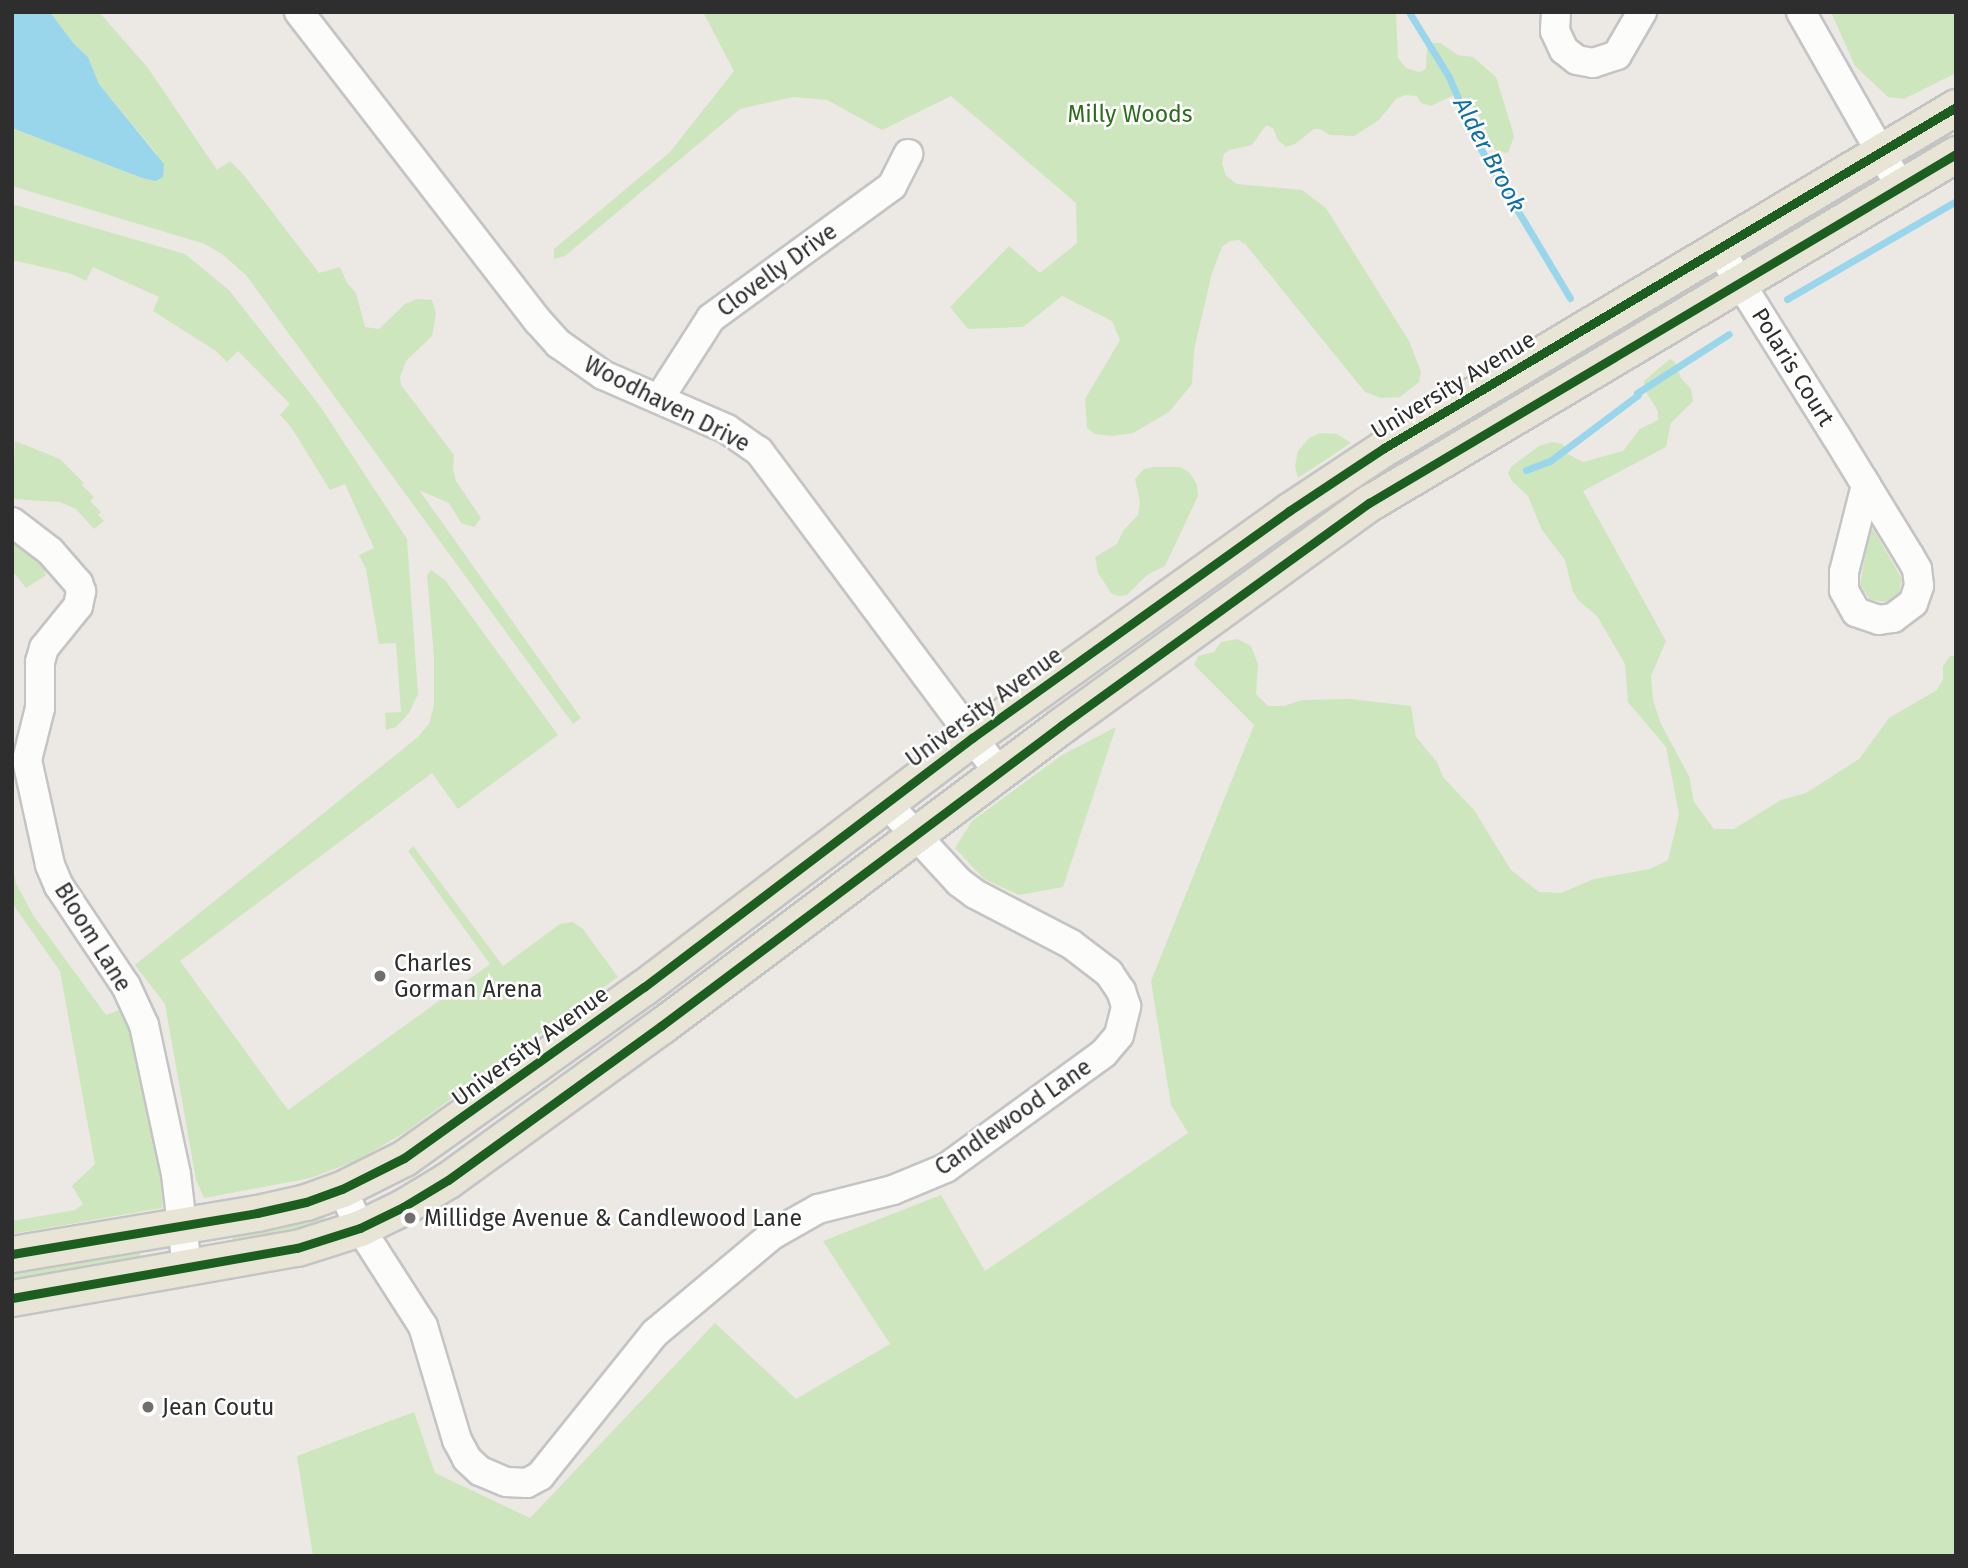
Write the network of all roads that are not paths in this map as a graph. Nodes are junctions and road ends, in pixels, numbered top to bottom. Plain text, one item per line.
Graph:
1 (299, 12) edge
2 (1556, 12) edge
3 (1642, 12) edge
4 (1801, 12) edge
5 (1956, 107) edge
6 (1880, 151) junction
7 (908, 154) dead end
8 (1956, 154) edge
9 (1900, 186) junction
10 (1719, 249) junction
11 (1740, 283) junction
12 (659, 400) junction
13 (1866, 485) dead end
14 (12, 522) edge
15 (972, 738) junction
16 (998, 772) junction
17 (886, 803) junction
18 (915, 838) junction
19 (342, 1189) junction
20 (182, 1226) junction
21 (360, 1228) junction
22 (12, 1254) edge
23 (187, 1268) junction
24 (12, 1298) edge

1 - 12 street, Woodhaven Drive
2 - 3 street
4 - 6 street
5 - 6 main road, University Avenue
6 - 9 street
6 - 10 main road, University Avenue
7 - 12 street, Clovelly Drive
8 - 9 main road
9 - 11 main road
10 - 11 street, Polaris Court
10 - 15 main road, University Avenue
11 - 13 street, Polaris Court
11 - 16 main road
12 - 15 street, Woodhaven Drive
14 - 20 street, Bloom Lane
15 - 16 street, Woodhaven Drive
15 - 17 main road, University Avenue
16 - 18 main road
17 - 18 street, Candlewood Lane
17 - 19 main road, University Avenue
18 - 21 main road
18 - 21 street, Candlewood Lane
19 - 20 main road, University Avenue
19 - 21 street, Candlewood Lane
20 - 22 main road, University Avenue
20 - 23 street, Bloom Lane
21 - 23 main road
23 - 24 main road

